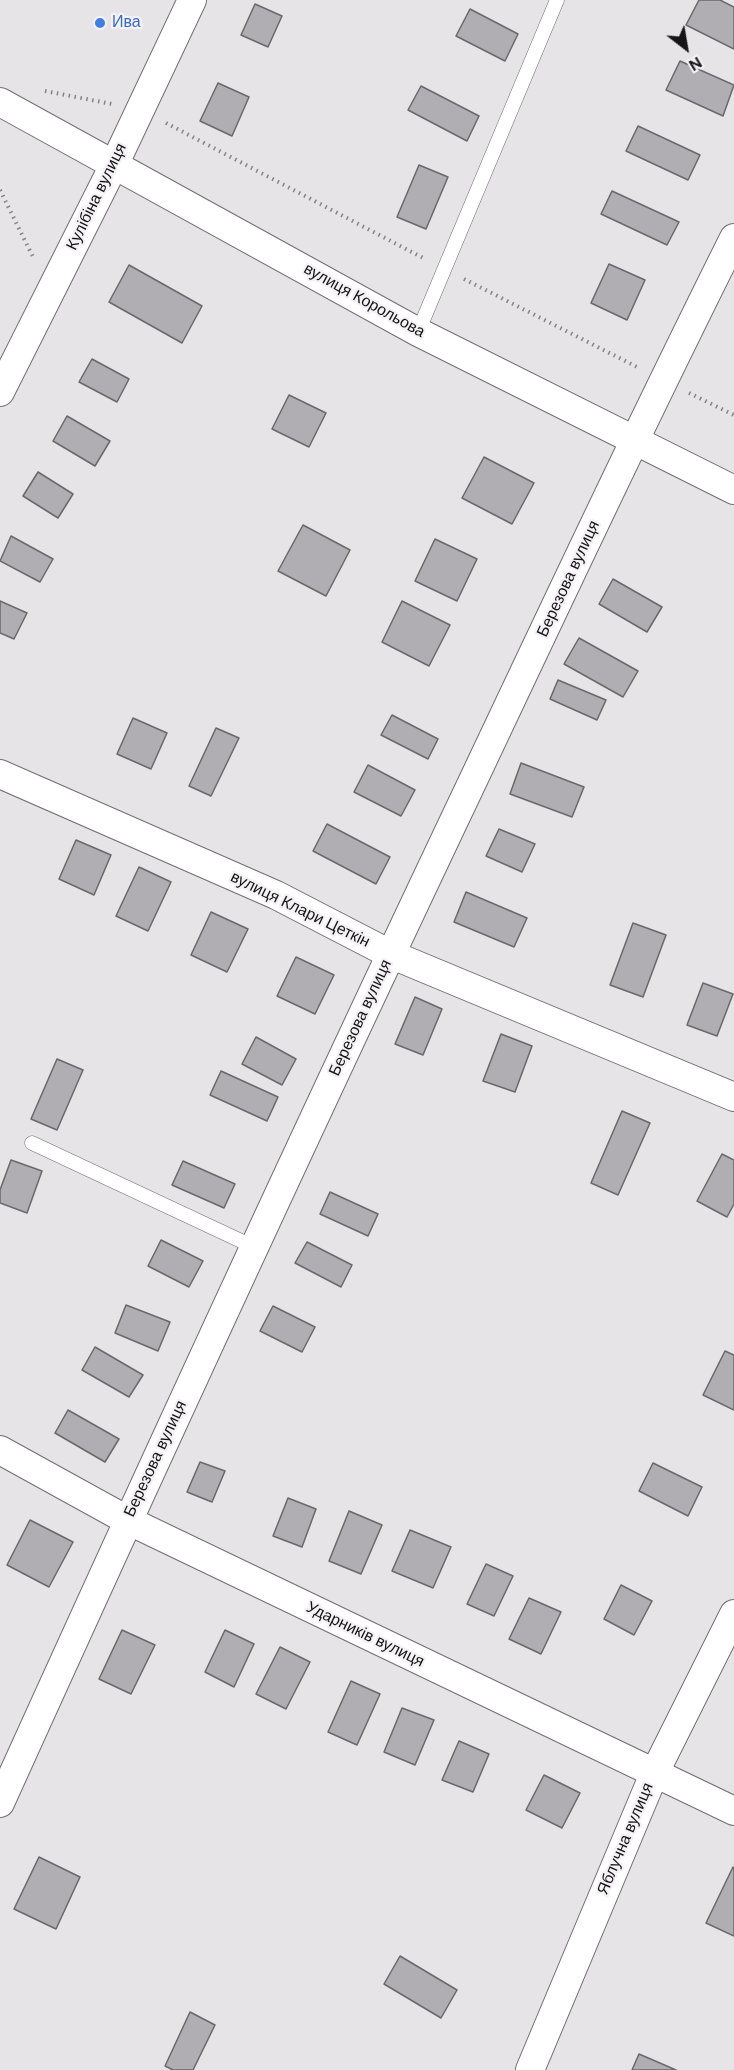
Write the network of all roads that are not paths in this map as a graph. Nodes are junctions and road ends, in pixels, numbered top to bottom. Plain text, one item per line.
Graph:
1 (192, 0) edge
2 (557, 0) edge
3 (0, 102) edge
4 (115, 163) junction
5 (734, 238) edge
6 (418, 332) junction
7 (0, 392) edge
8 (634, 440) junction
9 (734, 490) edge
10 (0, 774) edge
11 (390, 954) junction
12 (734, 1097) edge
13 (32, 1143) dead end
14 (254, 1247) junction
15 (0, 1450) edge
16 (127, 1520) junction
17 (734, 1614) edge
18 (654, 1774) junction
19 (0, 1803) edge
20 (734, 1811) edge
21 (530, 2070) edge

1 - 4 street, Кулібіна вулиця
2 - 6 lane
3 - 4 street, вулиця Корольова
4 - 6 street, вулиця Корольова
4 - 7 street, Кулібіна вулиця
5 - 8 street, Березова вулиця
6 - 8 street, вулиця Корольова
8 - 9 street, вулиця Корольова
8 - 11 street, Березова вулиця
10 - 11 street, вулиця Клари Цеткін
11 - 12 street, вулиця Клари Цеткін
11 - 14 street, Березова вулиця
13 - 14 lane
14 - 16 street, Березова вулиця
15 - 16 street, Ударників вулиця
16 - 18 street, Ударників вулиця
16 - 19 street, Березова вулиця
17 - 18 street, Яблучна вулиця
18 - 20 street, Ударників вулиця
18 - 21 street, Яблучна вулиця

